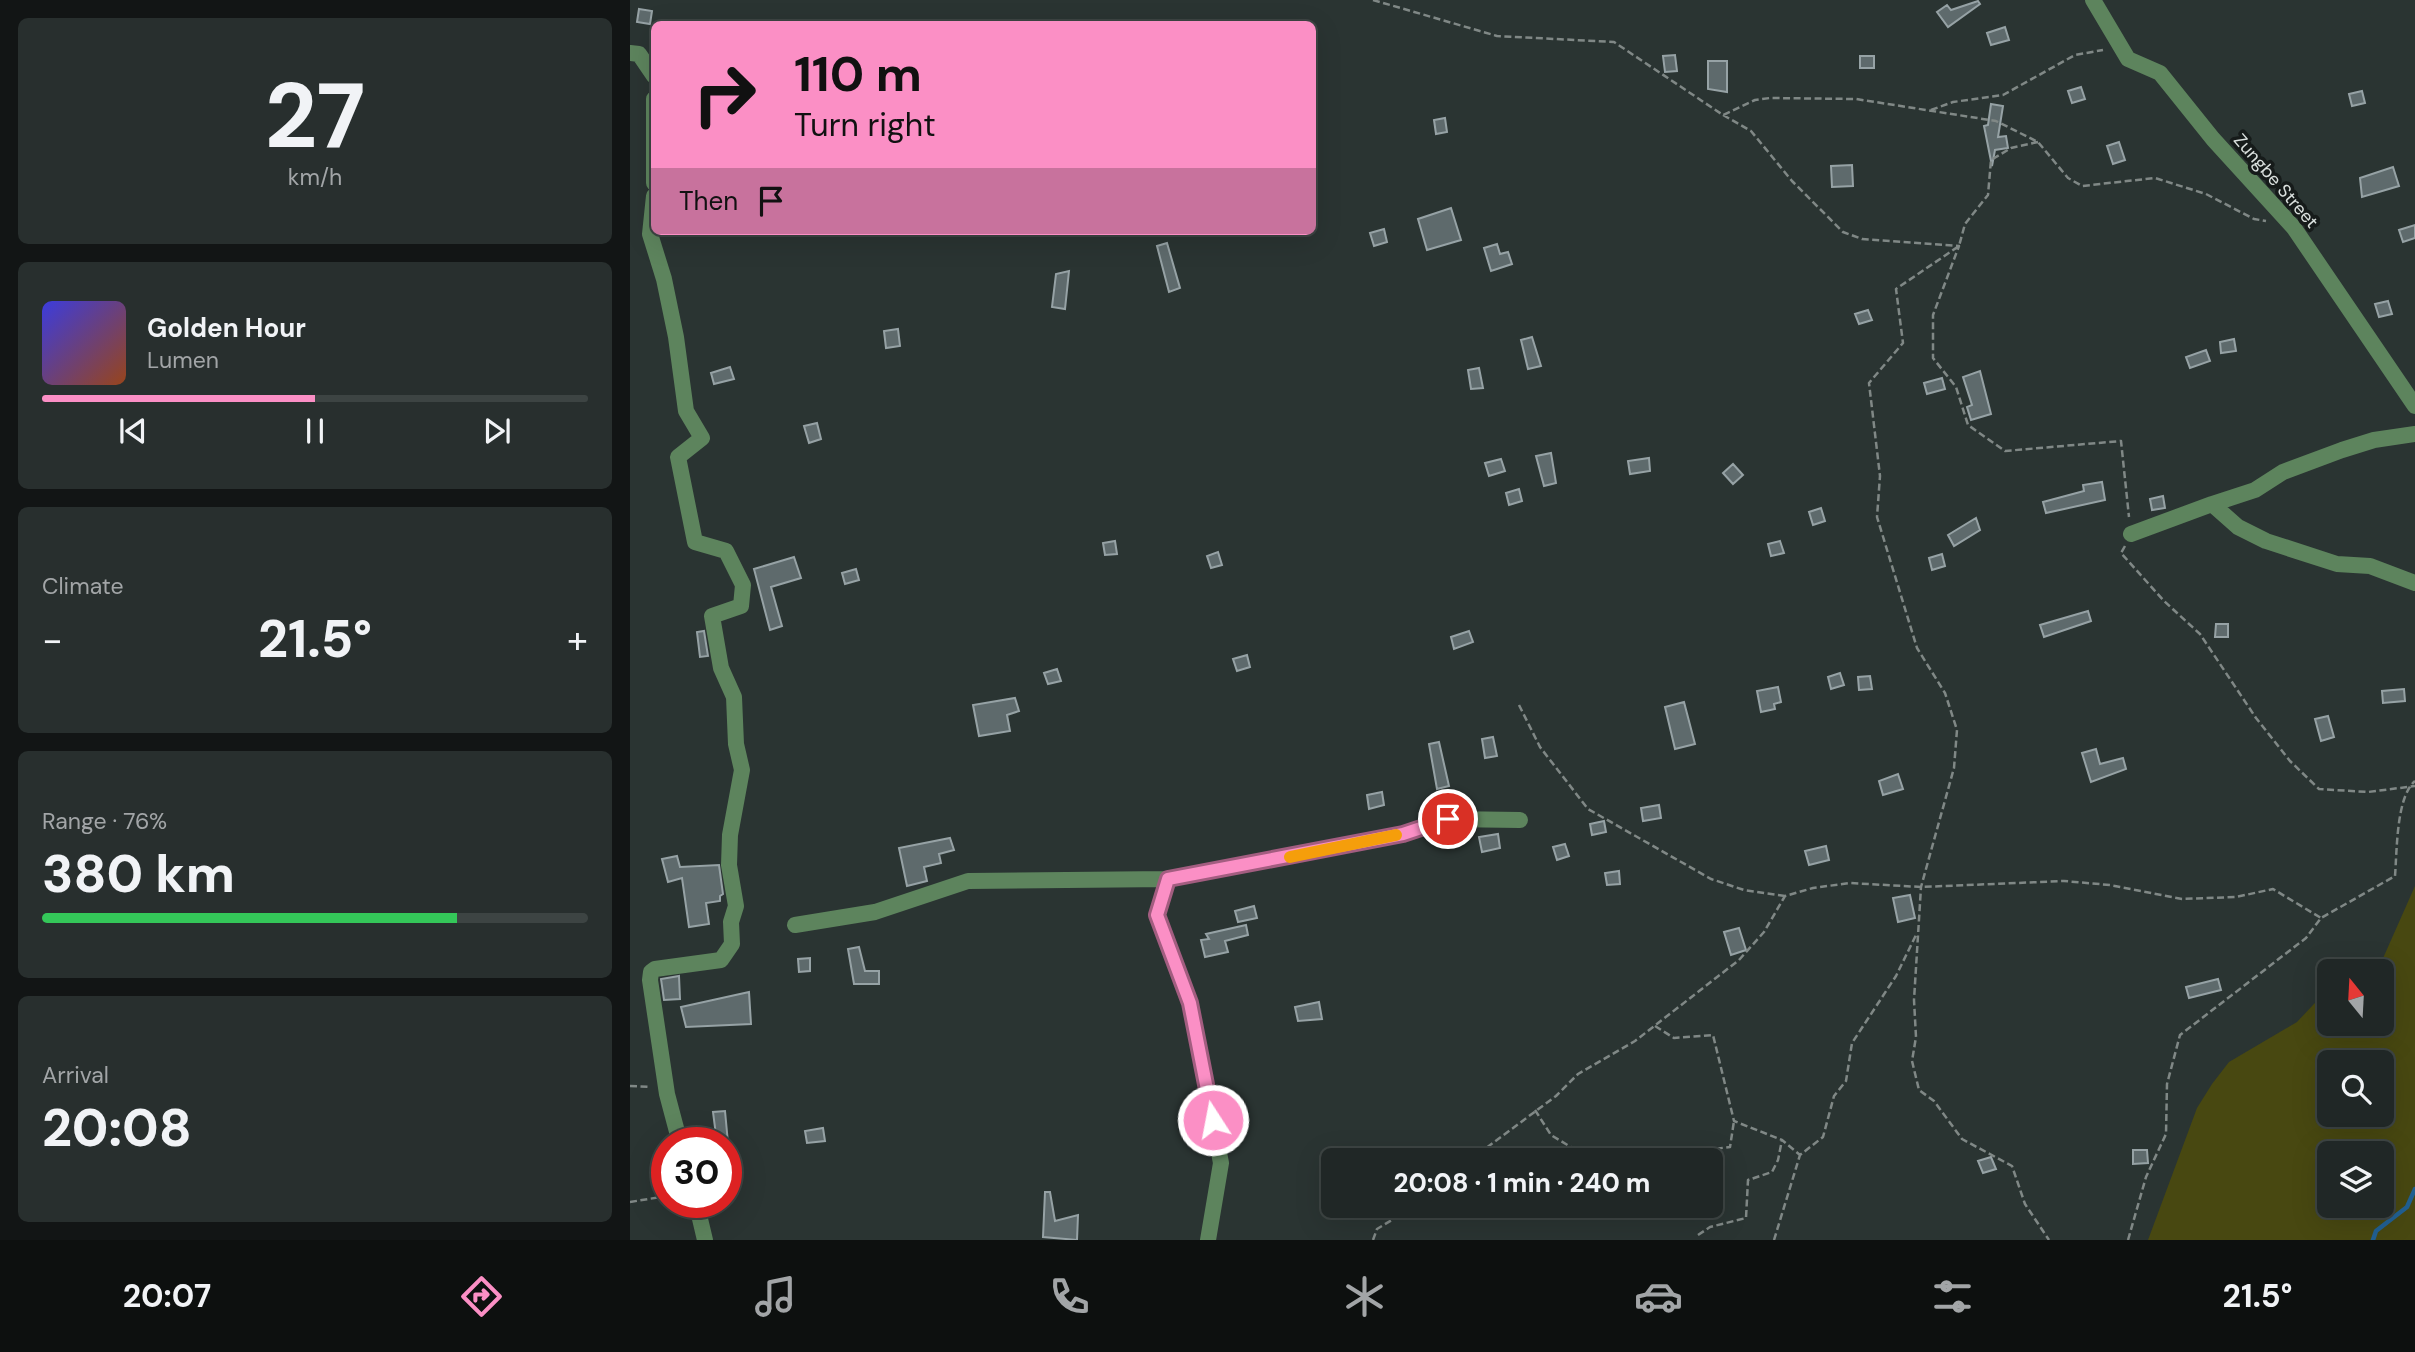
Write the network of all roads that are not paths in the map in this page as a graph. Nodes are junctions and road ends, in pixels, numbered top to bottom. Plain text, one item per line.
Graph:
1 (2093, 0) edge
2 (630, 54) edge
3 (651, 72) edge
4 (651, 224) edge
5 (2415, 406) edge
6 (2415, 434) edge
7 (2211, 504) junction
8 (2131, 534) road end
9 (2415, 583) edge
10 (1520, 820) dead end
11 (1168, 879) junction
12 (795, 925) dead end
13 (676, 1127) edge
14 (700, 1218) edge
15 (705, 1240) edge
16 (1208, 1240) edge

1 - 5 street, Zungbe Street
2 - 3 street
4 - 13 street
6 - 7 street
7 - 8 street
7 - 9 street
10 - 11 street
11 - 12 street
11 - 16 street
14 - 15 street

